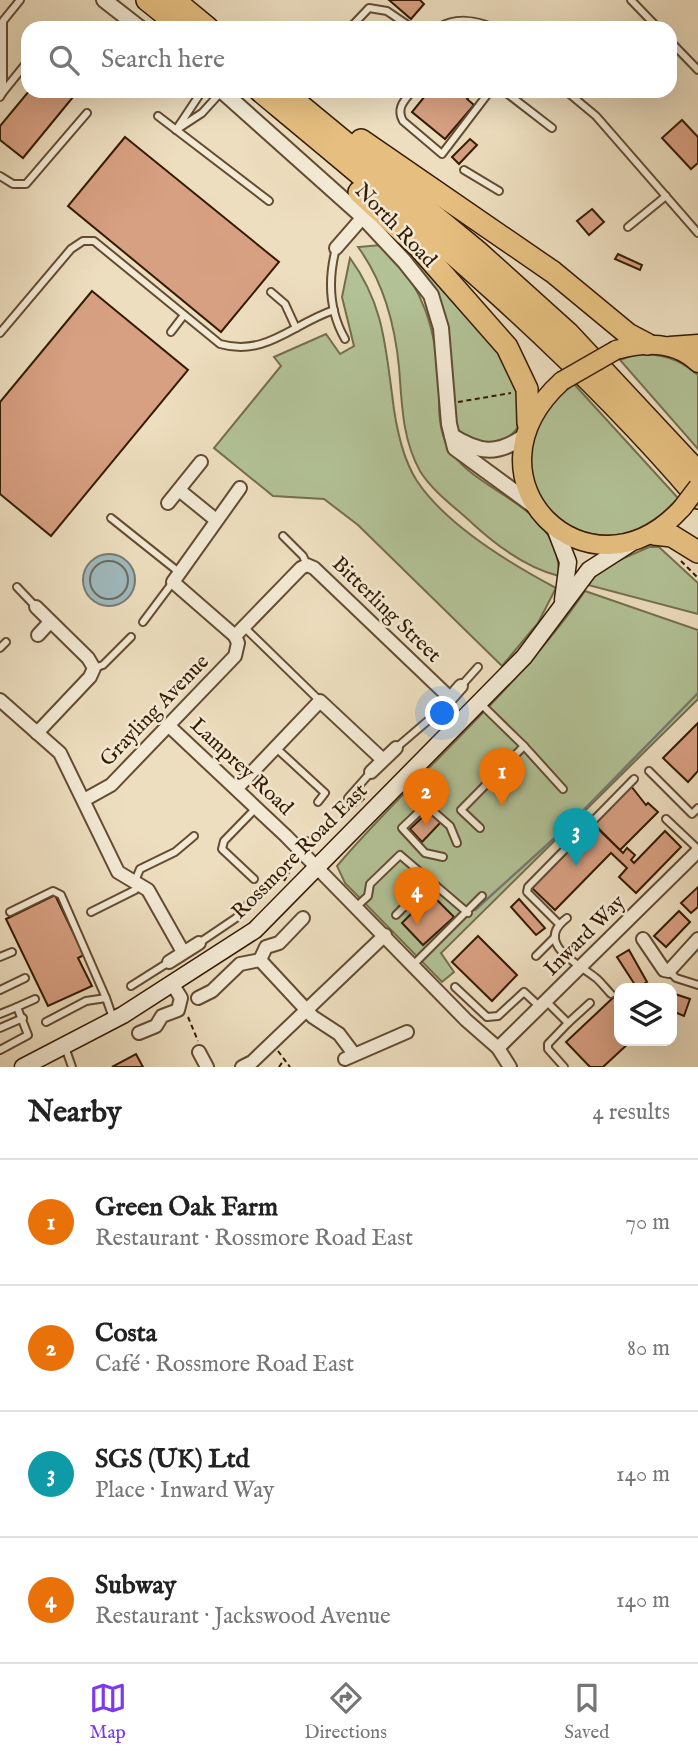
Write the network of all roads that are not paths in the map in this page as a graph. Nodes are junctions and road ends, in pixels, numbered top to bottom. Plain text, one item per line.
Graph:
1 (20, 0) edge
2 (104, 0) edge
3 (147, 0) edge
4 (174, 0) edge
5 (631, 0) edge
6 (131, 21) edge
7 (173, 21) edge
8 (200, 21) edge
9 (357, 21) edge
10 (402, 21) edge
11 (651, 21) edge
12 (677, 48) edge
13 (21, 70) edge
14 (698, 70) edge
15 (2, 94) edge
16 (197, 98) edge
17 (216, 98) edge
18 (230, 98) edge
19 (254, 98) edge
20 (268, 98) edge
21 (293, 98) edge
22 (295, 98) edge
23 (406, 98) edge
24 (485, 98) edge
25 (513, 98) edge
26 (574, 98) edge
27 (87, 113) dead end
28 (158, 116) dead end
29 (552, 128) dead end
30 (176, 130) junction
31 (464, 170) dead end
32 (0, 176) edge
33 (499, 191) dead end
34 (666, 196) junction
35 (269, 201) dead end
36 (363, 217) junction
37 (628, 227) dead end
38 (698, 233) edge
39 (336, 248) joint
40 (271, 292) dead end
41 (334, 310) junction
42 (184, 315) junction
43 (296, 328) junction
44 (171, 332) dead end
45 (0, 333) edge
46 (345, 339) dead end
47 (698, 344) edge
48 (657, 345) junction
49 (698, 363) edge
50 (526, 430) junction
51 (452, 436) junction
52 (201, 462) dead end
53 (698, 472) edge
54 (698, 487) edge
55 (240, 488) dead end
56 (179, 490) junction
57 (168, 503) dead end
58 (690, 503) edge
59 (537, 509) junction
60 (111, 518) dead end
61 (216, 520) junction
62 (555, 528) junction
63 (654, 534) junction
64 (283, 536) dead end
65 (631, 544) junction
66 (690, 556) edge
67 (307, 565) junction
68 (576, 574) junction
69 (177, 577) junction
70 (17, 587) dead end
71 (36, 607) joint
72 (50, 622) junction
73 (143, 622) dead end
74 (240, 632) junction
75 (38, 635) dead end
76 (131, 637) dead end
77 (6, 642) dead end
78 (0, 648) edge
79 (478, 667) dead end
80 (94, 668) junction
81 (461, 686) joint
82 (450, 698) junction
83 (0, 700) edge
84 (320, 701) junction
85 (480, 703) junction
86 (438, 712) joint
87 (169, 726) junction
88 (37, 733) junction
89 (524, 746) junction
90 (275, 747) junction
91 (396, 748) joint
92 (382, 760) junction
93 (649, 771) dead end
94 (371, 772) joint
95 (634, 779) dead end
96 (237, 788) junction
97 (563, 789) dead end
98 (348, 798) dead end
99 (84, 800) junction
100 (318, 802) dead end
101 (257, 807) junction
102 (698, 808) edge
103 (692, 814) junction
104 (666, 819) dead end
105 (698, 820) edge
106 (480, 828) dead end
107 (194, 836) dead end
108 (457, 844) dead end
109 (698, 850) edge
110 (443, 857) dead end
111 (317, 867) junction
112 (254, 879) dead end
113 (430, 881) junction
114 (138, 882) junction
115 (482, 896) dead end
116 (249, 903) dead end
117 (356, 907) junction
118 (10, 912) dead end
119 (91, 912) dead end
120 (468, 913) junction
121 (396, 915) dead end
122 (303, 918) dead end
123 (567, 918) dead end
124 (559, 924) junction
125 (385, 935) junction
126 (555, 937) junction
127 (643, 939) dead end
128 (698, 939) edge
129 (199, 943) joint
130 (12, 952) dead end
131 (183, 952) junction
132 (536, 956) dead end
133 (0, 957) edge
134 (260, 960) junction
135 (169, 962) joint
136 (412, 966) junction
137 (579, 969) junction
138 (669, 971) junction
139 (25, 978) dead end
140 (173, 985) junction
141 (698, 985) edge
142 (131, 986) dead end
143 (455, 987) dead end
144 (0, 990) edge
145 (611, 994) dead end
146 (106, 998) junction
147 (198, 998) dead end
148 (35, 999) dead end
149 (590, 1003) dead end
150 (543, 1004) junction
151 (17, 1007) junction
152 (304, 1009) junction
153 (0, 1014) edge
154 (23, 1018) junction
155 (114, 1020) junction
156 (46, 1022) dead end
157 (568, 1023) junction
158 (0, 1028) edge
159 (139, 1032) dead end
160 (407, 1032) dead end
161 (65, 1045) junction
162 (498, 1048) junction
163 (0, 1049) edge
164 (199, 1052) road end
165 (23, 1067) edge
166 (72, 1067) edge
167 (207, 1067) edge
168 (242, 1067) edge
169 (510, 1067) edge
170 (564, 1067) edge

1 - 15 lane
2 - 6 street
3 - 7 highway
4 - 8 highway
5 - 11 lane
9 - 10 lane
12 - 14 lane
13 - 15 lane
16 - 30 lane
17 - 30 lane
18 - 36 street, North Road
19 - 50 highway
20 - 58 highway
21 - 53 highway
22 - 48 highway
23 - 24 lane
25 - 29 lane
26 - 34 lane
27 - 32 lane
28 - 30 lane
30 - 35 lane
31 - 33 lane
34 - 37 lane
34 - 38 lane
36 - 39 street
36 - 51 street, North Road
39 - 41 lane
40 - 43 lane
41 - 43 lane
41 - 46 lane
42 - 43 lane
42 - 44 lane
42 - 45 lane
47 - 48 main road
48 - 49 main road
48 - 50 main road, bridge
50 - 51 street
50 - 59 main road
51 - 59 street
52 - 56 street
54 - 58 main road, bridge
55 - 61 street
56 - 57 street
56 - 61 street
58 - 63 main road
59 - 62 main road
60 - 69 lane
61 - 69 street
62 - 65 main road
62 - 68 main road
63 - 65 main road
63 - 66 highway
64 - 67 lane
65 - 68 main road, Rossmore Road East
67 - 74 street, Bitterling Street
67 - 82 street, Bitterling Street
68 - 85 main road, Rossmore Road East
69 - 73 lane
69 - 74 street
70 - 71 lane
71 - 72 street
72 - 75 street
72 - 80 street
74 - 84 lane
74 - 87 street, Grayling Avenue
76 - 80 lane
77 - 78 lane
79 - 81 lane
80 - 88 street
81 - 82 street
82 - 86 street
83 - 88 street
84 - 90 street
84 - 92 street
85 - 89 lane
85 - 111 main road, Rossmore Road East
86 - 91 lane
87 - 96 street, Lamprey Road
87 - 99 street, Grayling Avenue
88 - 99 street
89 - 97 lane
89 - 106 lane
90 - 96 street
90 - 100 lane
91 - 92 street
92 - 94 street
93 - 103 lane
94 - 98 lane
95 - 124 lane
96 - 101 street, Lamprey Road
99 - 114 street
101 - 111 street, Lamprey Road
101 - 112 lane
102 - 103 lane
103 - 105 lane
104 - 109 lane
107 - 114 lane
108 - 110 lane
109 - 137 street, Inward Way
111 - 117 street, Lamprey Road
111 - 140 main road, Rossmore Road East
113 - 117 lane
113 - 120 lane
113 - 121 lane
114 - 119 lane
114 - 131 street
115 - 120 lane
116 - 129 lane
117 - 125 street, Lamprey Road
118 - 146 lane
120 - 136 lane
122 - 134 street
123 - 124 lane
124 - 126 lane
125 - 136 street, Lamprey Road
125 - 152 street
126 - 132 lane
126 - 137 lane
127 - 138 street
128 - 138 street
129 - 131 street
130 - 133 lane
131 - 135 street
134 - 147 street
134 - 152 street
135 - 142 lane
136 - 162 street, Lamprey Road
137 - 145 lane
137 - 150 street, Inward Way
138 - 141 lane
139 - 144 lane
140 - 155 main road, Rossmore Road East
140 - 159 street
143 - 150 lane
146 - 155 lane
146 - 156 lane
148 - 151 lane
149 - 157 lane
150 - 157 lane
150 - 162 street, Inward Way
151 - 153 lane
151 - 154 lane
152 - 160 street
152 - 168 street
154 - 158 lane
154 - 163 lane
155 - 161 main road, Rossmore Road East
157 - 170 lane
161 - 165 main road, Rossmore Road East
161 - 166 lane
162 - 169 street, Lamprey Road
164 - 167 street

